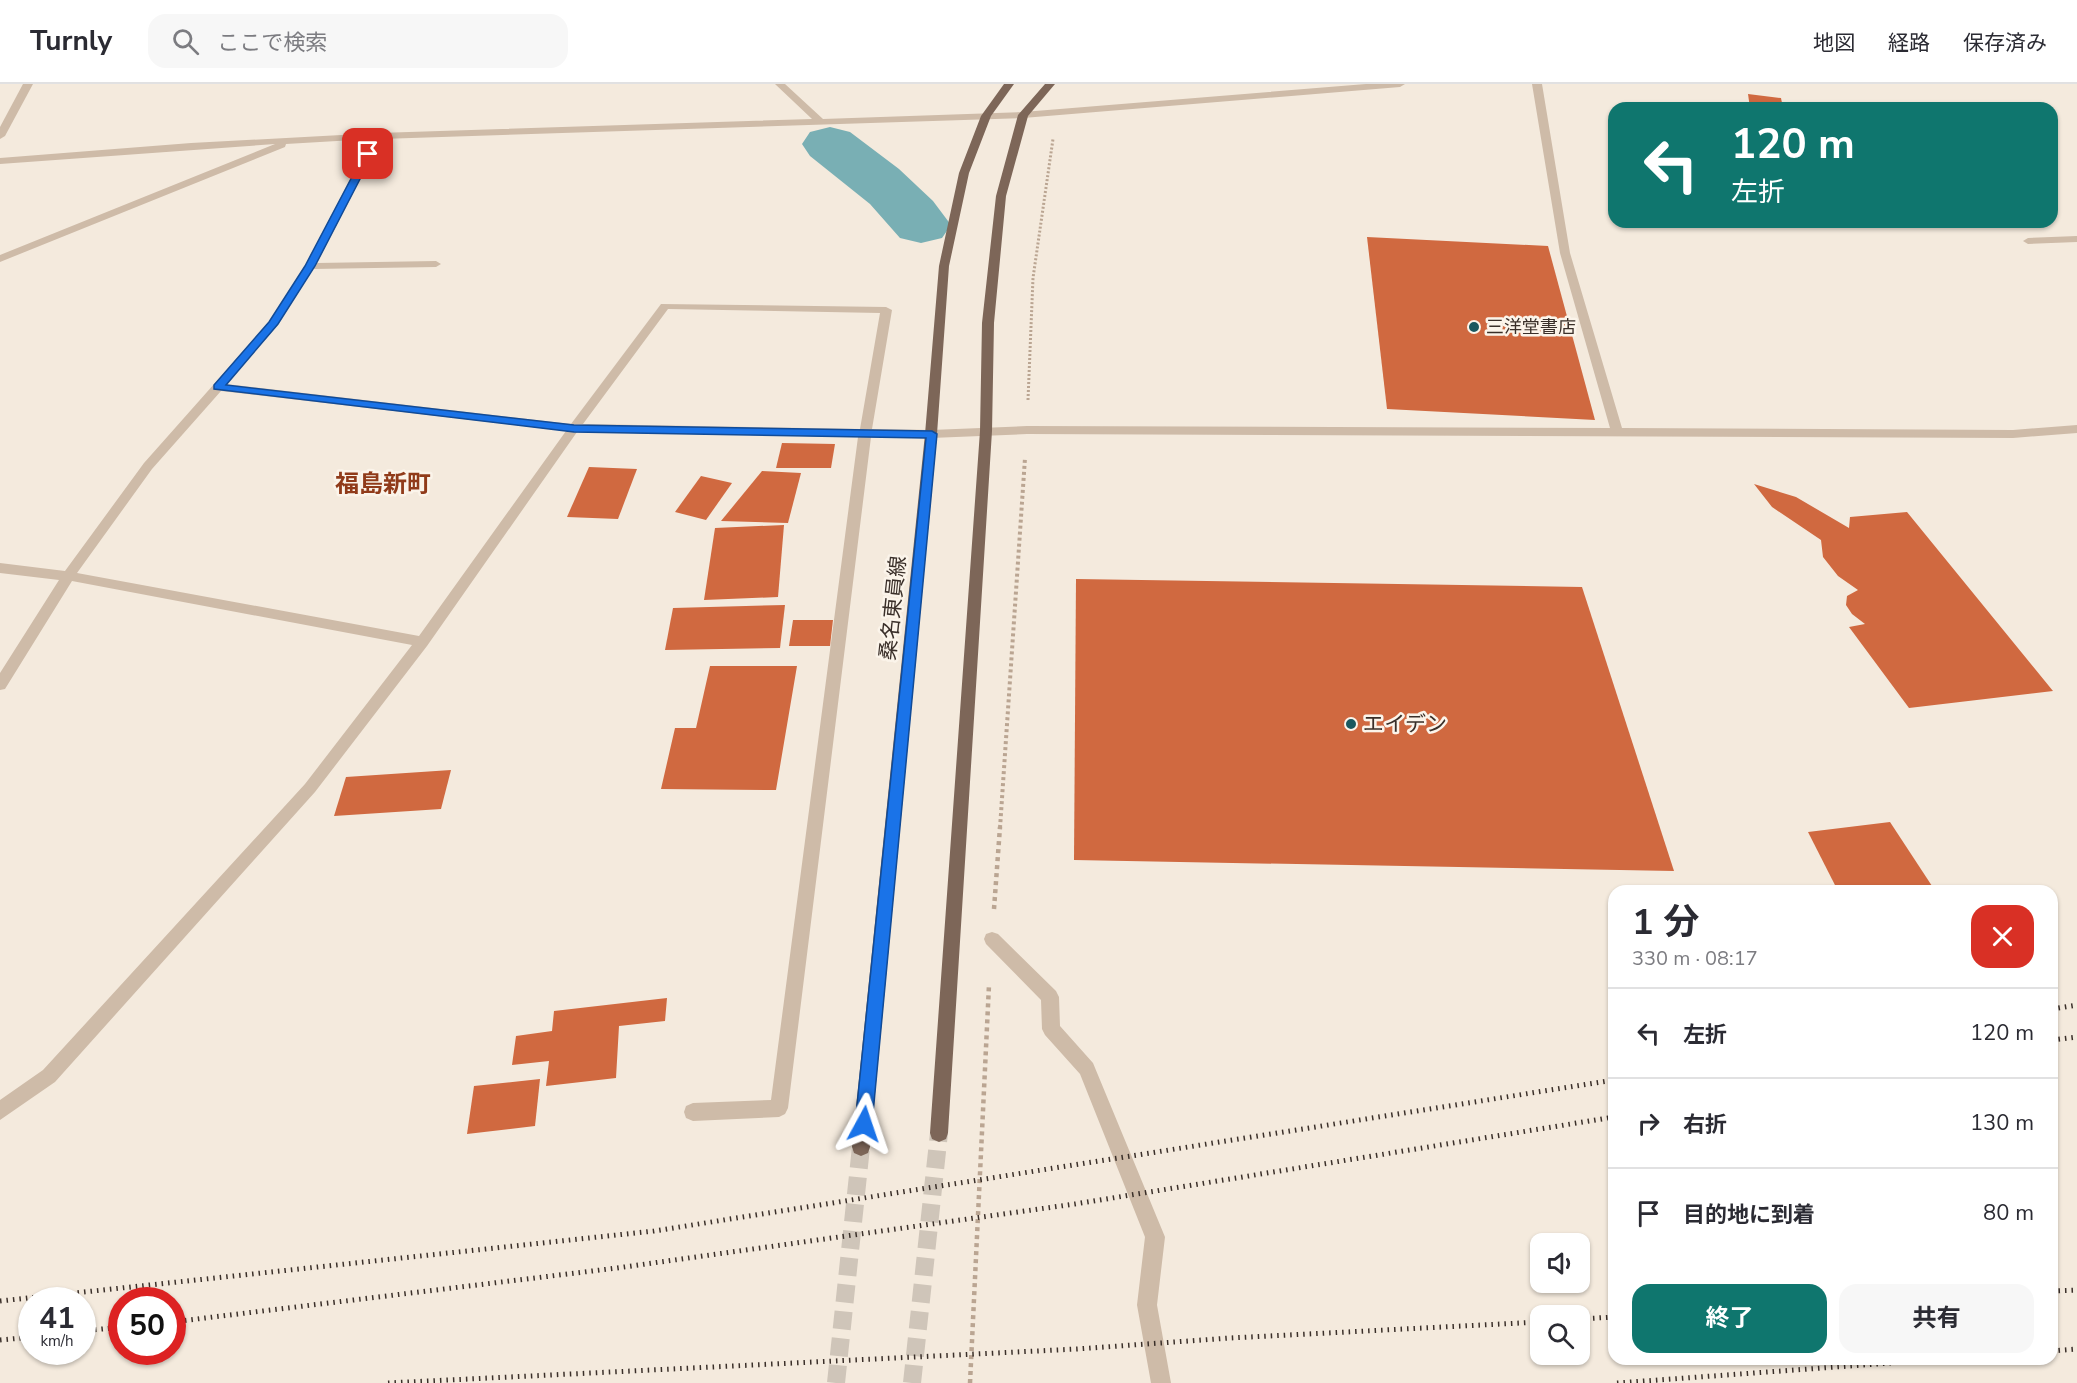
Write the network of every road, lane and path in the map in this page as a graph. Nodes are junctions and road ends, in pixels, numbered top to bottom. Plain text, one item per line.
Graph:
1 (27, 84) edge
2 (780, 84) edge
3 (1009, 84) edge
4 (1050, 84) edge
5 (1400, 84) edge
6 (1537, 84) edge
7 (1062, 112) junction
8 (1023, 115) junction
9 (986, 116) junction
10 (822, 123) junction
11 (0, 136) edge
12 (378, 136) junction
13 (293, 140) junction
14 (0, 161) edge
15 (2077, 239) edge
16 (2028, 240) dead end
17 (0, 260) edge
18 (436, 264) dead end
19 (310, 266) junction
20 (218, 387) junction
21 (574, 428) junction
22 (2077, 429) edge
23 (1027, 430) junction
24 (986, 431) junction
25 (865, 433) junction
26 (1617, 433) junction
27 (932, 434) junction
28 (0, 568) edge
29 (68, 576) junction
30 (422, 642) junction
31 (0, 686) edge
32 (992, 939) junction
33 (0, 1111) edge
34 (693, 1112) dead end
35 (939, 1133) tunnel mouth
36 (861, 1147) tunnel mouth
37 (970, 1383) edge
38 (1161, 1383) edge

1 - 11 street
2 - 10 street
3 - 9 main road, 桑名東員線
4 - 8 main road
5 - 7 street
6 - 26 street
7 - 8 street
7 - 23 path
8 - 9 street
8 - 24 main road
9 - 10 street
9 - 27 main road, 桑名東員線
10 - 12 street
12 - 13 street
12 - 19 street
13 - 14 street
13 - 17 street
15 - 16 street
18 - 19 street
19 - 20 street
20 - 21 street
20 - 29 street
21 - 25 street
21 - 25 street
21 - 30 street
22 - 26 street
23 - 24 street
23 - 26 street
23 - 32 path
24 - 27 street
24 - 35 main road
25 - 27 street
25 - 34 street
27 - 36 main road, 桑名東員線
28 - 29 street
29 - 30 street
29 - 31 street
30 - 33 street
32 - 37 path
32 - 38 street

